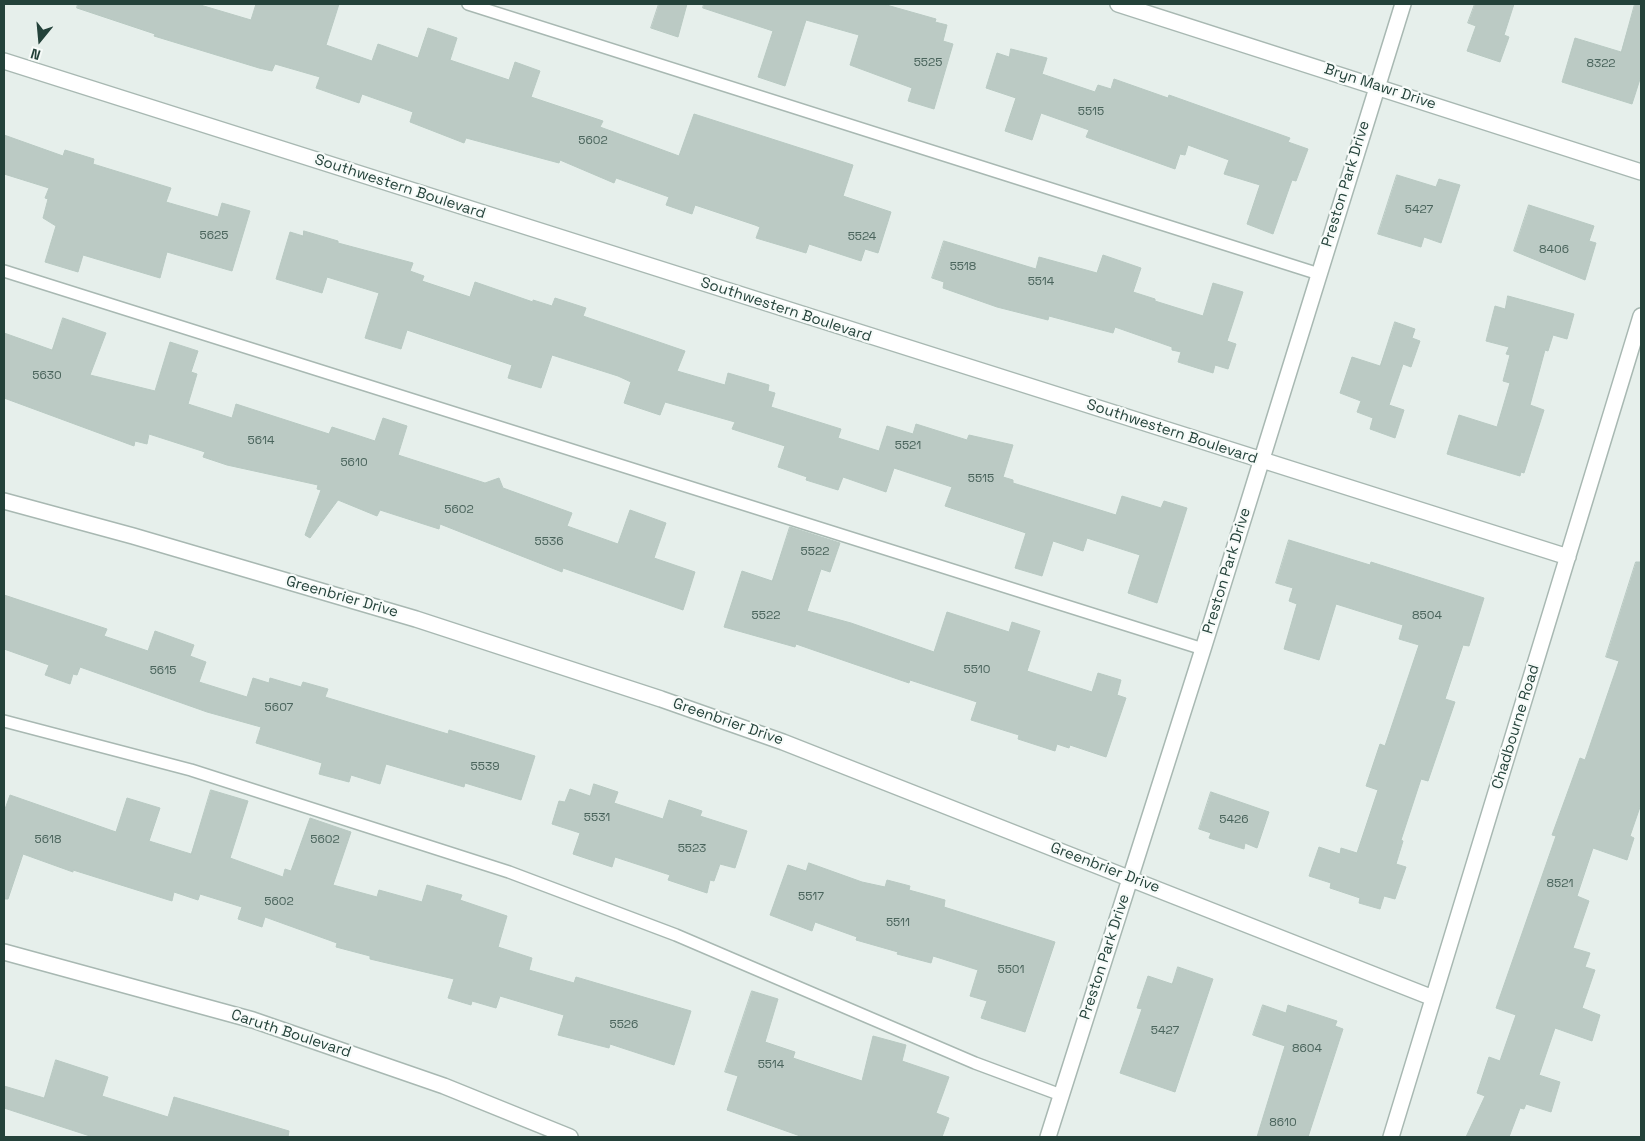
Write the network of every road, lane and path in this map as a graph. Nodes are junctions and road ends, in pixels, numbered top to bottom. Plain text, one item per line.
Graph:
1 (468, 4) edge
2 (1118, 4) edge
3 (1402, 4) edge
4 (4, 61) edge
5 (1376, 86) junction
6 (1641, 172) edge
7 (4, 271) edge
8 (1318, 274) junction
9 (1641, 316) edge
10 (1261, 461) junction
11 (4, 501) edge
12 (1568, 557) junction
13 (1203, 649) junction
14 (4, 721) edge
15 (1131, 878) junction
16 (4, 952) edge
17 (1433, 998) junction
18 (1061, 1095) junction
19 (570, 1137) edge
20 (1048, 1137) edge
21 (1391, 1137) edge

1 - 8 lane
2 - 5 street, Bryn Mawr Drive
3 - 5 street, Preston Park Drive
4 - 10 street, Southwestern Boulevard
5 - 6 street, Bryn Mawr Drive
5 - 8 street, Preston Park Drive
7 - 13 lane
8 - 10 street, Preston Park Drive
9 - 12 street, Chadbourne Road
10 - 12 street, Southwestern Boulevard
10 - 13 street, Preston Park Drive
11 - 15 street, Greenbrier Drive
12 - 17 street, Chadbourne Road
13 - 15 street, Preston Park Drive
14 - 18 lane
15 - 17 street, Greenbrier Drive
15 - 18 street, Preston Park Drive
16 - 19 street, Caruth Boulevard
17 - 21 street, Chadbourne Road
18 - 20 street, Preston Park Drive

